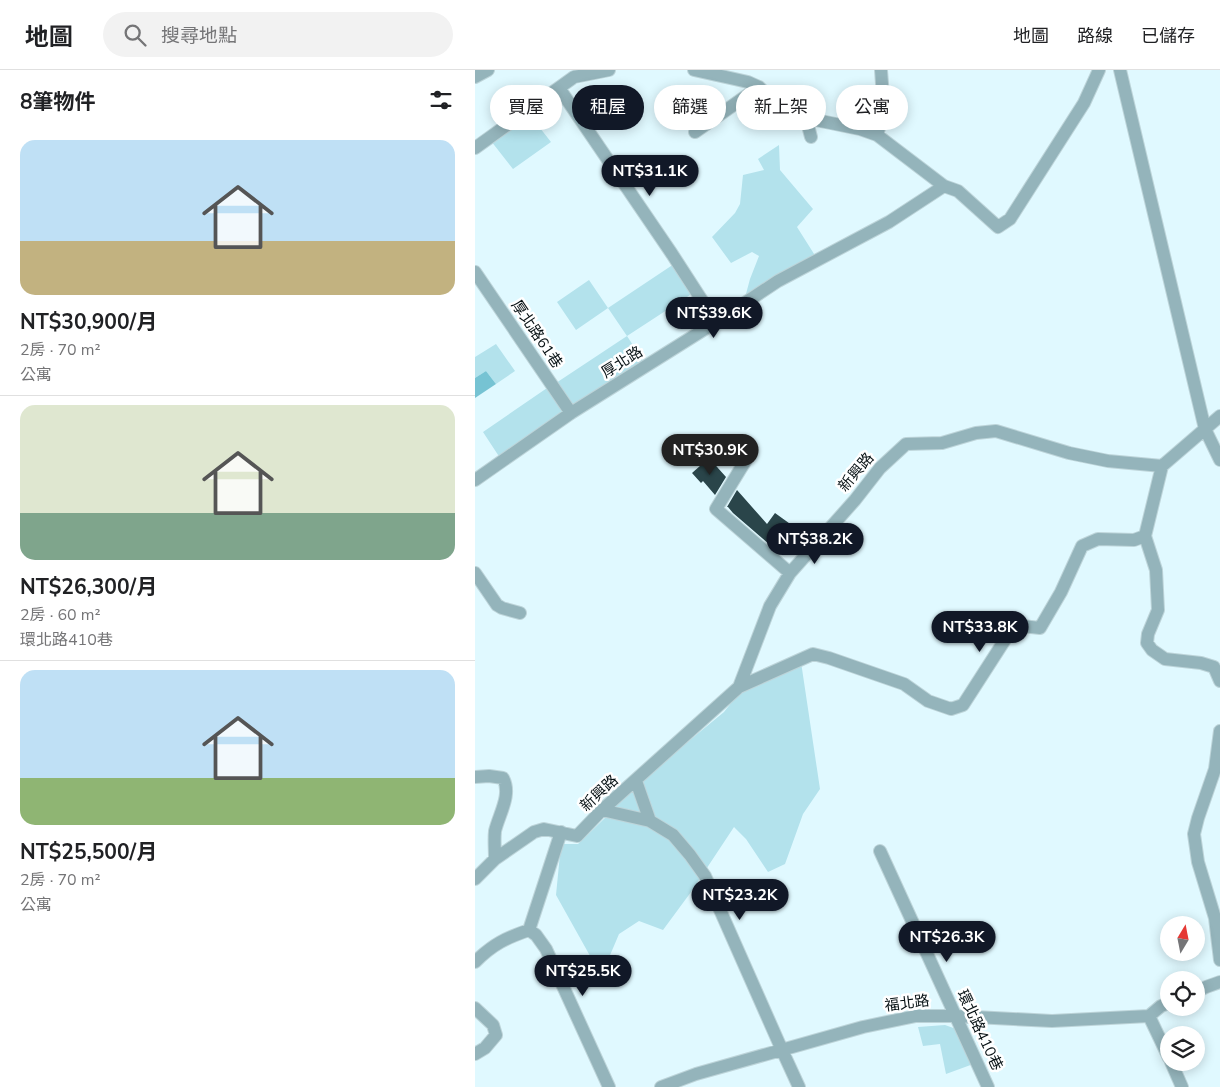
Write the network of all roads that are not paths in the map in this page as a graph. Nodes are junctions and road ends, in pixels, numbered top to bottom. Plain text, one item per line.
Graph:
1 (488, 70) edge
2 (609, 70) edge
3 (694, 70) edge
4 (881, 70) edge
5 (1099, 70) edge
6 (1120, 70) edge
7 (569, 74) edge
8 (475, 76) edge
9 (561, 85) edge
10 (755, 85) edge
11 (562, 92) edge
12 (736, 103) edge
13 (826, 122) edge
14 (500, 130) edge
15 (809, 130) edge
16 (695, 132) dead end
17 (877, 135) junction
18 (811, 137) dead end
19 (475, 148) edge
20 (944, 186) junction
21 (475, 272) edge
22 (716, 322) junction
23 (571, 414) junction
24 (1220, 416) edge
25 (1205, 429) junction
26 (749, 455) dead end
27 (1220, 460) edge
28 (1162, 466) junction
29 (475, 480) edge
30 (1145, 536) junction
31 (475, 573) edge
32 (790, 573) junction
33 (520, 613) dead end
34 (1220, 681) edge
35 (739, 687) junction
36 (1220, 731) edge
37 (475, 778) edge
38 (636, 781) junction
39 (602, 810) junction
40 (650, 821) junction
41 (561, 832) junction
42 (880, 851) dead end
43 (495, 859) junction
44 (475, 879) edge
45 (529, 930) junction
46 (1220, 960) edge
47 (475, 962) edge
48 (1220, 982) edge
49 (1205, 987) edge
50 (1160, 1007) edge
51 (475, 1008) edge
52 (956, 1016) junction
53 (1149, 1016) junction
54 (1160, 1039) edge
55 (782, 1050) junction
56 (475, 1054) edge
57 (1175, 1071) edge
58 (609, 1087) edge
59 (661, 1087) edge
60 (799, 1087) edge
61 (989, 1087) edge
62 (1182, 1087) edge

1 - 8 street
2 - 7 street
3 - 10 street
4 - 17 street
5 - 20 street
6 - 25 street
7 - 9 street
11 - 22 street
12 - 16 street
13 - 17 street
14 - 19 street
15 - 18 street
17 - 20 street
20 - 22 street, 厚北路
21 - 23 street, 厚北路61巷
22 - 23 street, 厚北路
23 - 29 street, 厚北路
24 - 25 street
25 - 27 street
25 - 28 street
26 - 32 street
28 - 30 street
28 - 32 street, 新興路
30 - 34 street
30 - 35 street
31 - 33 street
32 - 35 street, 新興路
35 - 38 street, 新興路
36 - 46 street
37 - 43 street
38 - 39 street, 新興路
38 - 40 street
39 - 40 street
39 - 41 street, 新興路
40 - 55 street
41 - 43 street
41 - 45 street
42 - 52 street, 環北路410巷
43 - 44 street
45 - 47 street
45 - 58 street
48 - 49 street
50 - 53 street
51 - 56 street
52 - 53 street, 福北路
52 - 55 street, 福北路
52 - 61 street, 環北路410巷
53 - 54 street
55 - 59 street, 福北路
55 - 60 street
57 - 62 street

